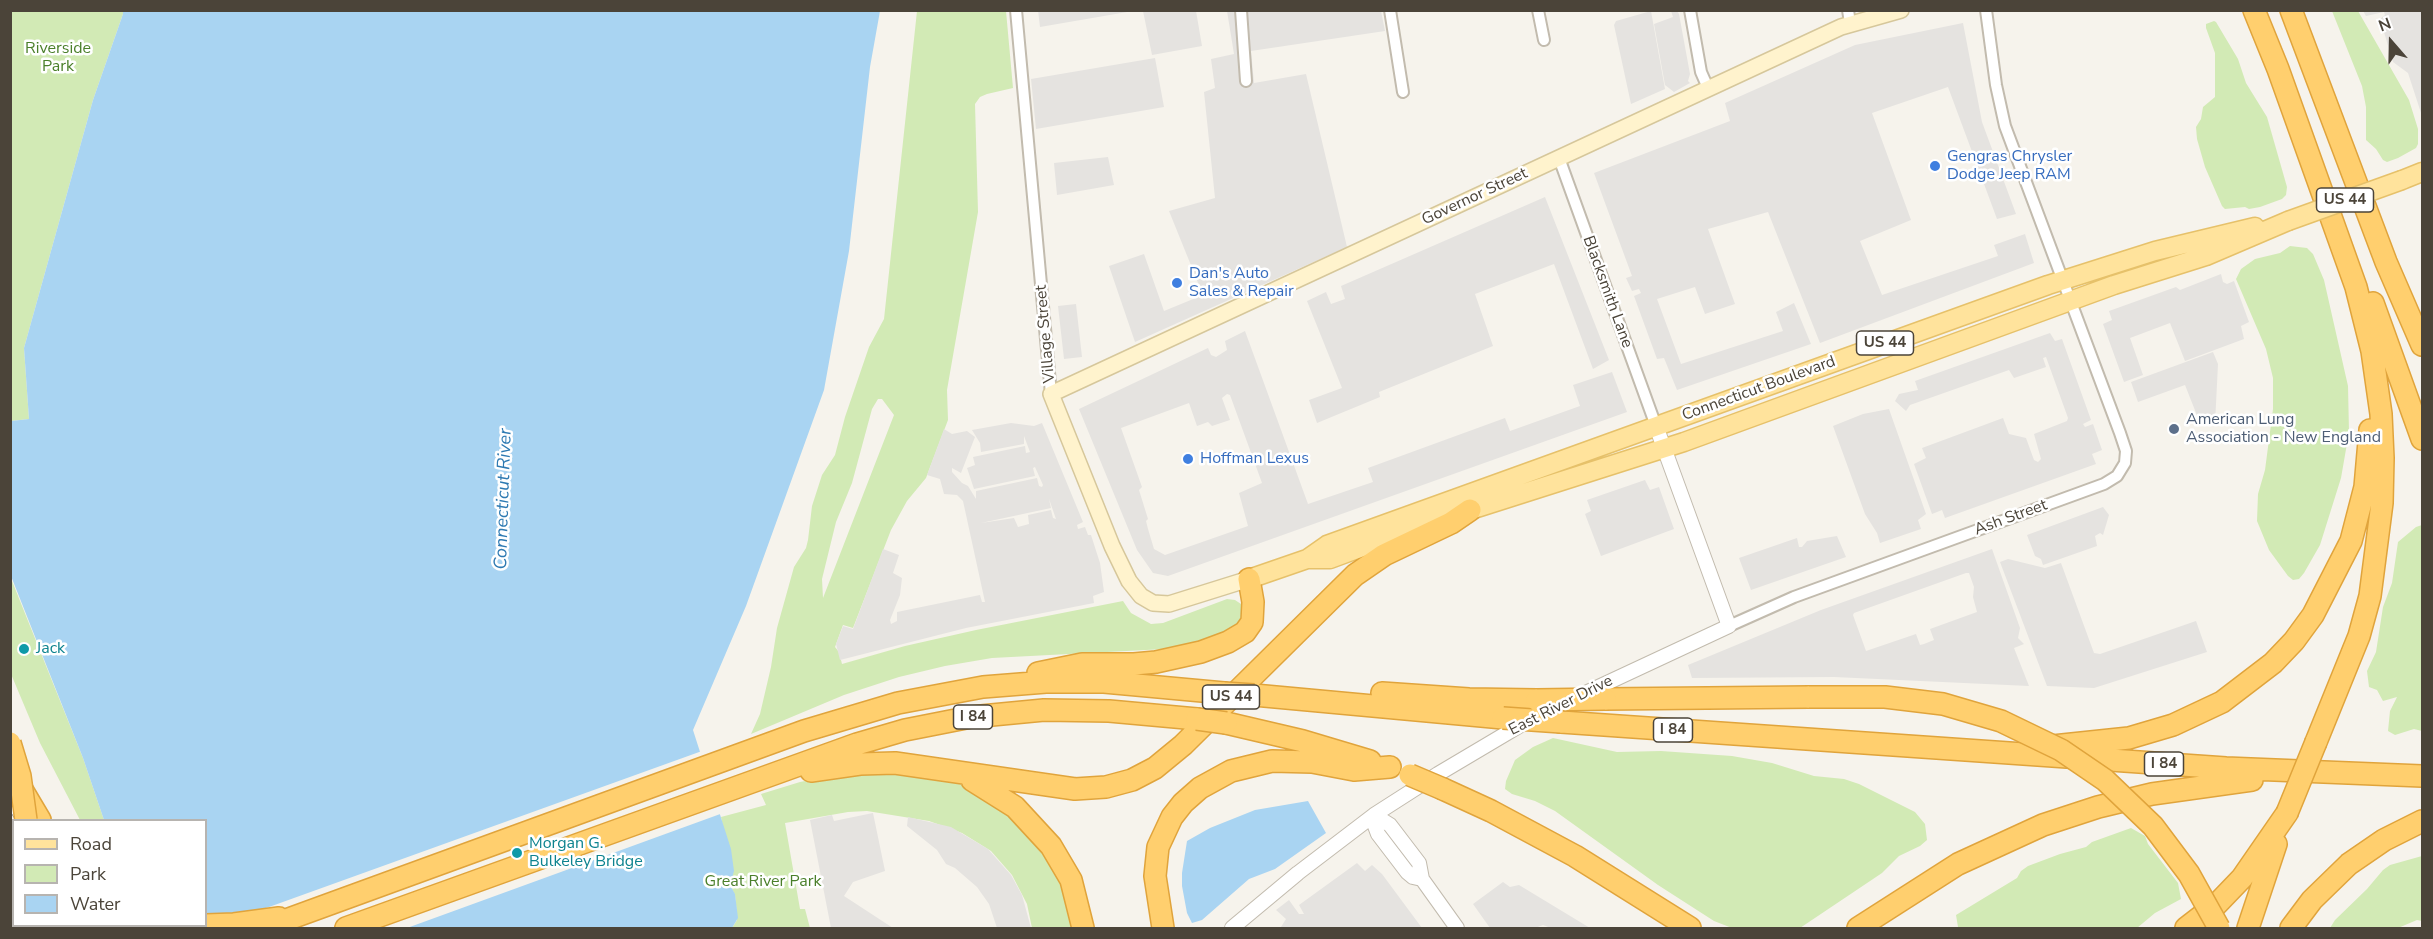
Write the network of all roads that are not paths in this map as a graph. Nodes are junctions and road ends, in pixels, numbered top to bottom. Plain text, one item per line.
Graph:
1 (1016, 10) edge
2 (1241, 10) edge
3 (1390, 10) edge
4 (1538, 10) edge
5 (1690, 10) edge
6 (1901, 10) edge
7 (1986, 10) edge
8 (2254, 10) edge
9 (2291, 10) edge
10 (1849, 17) edge
11 (1544, 40) dead end
12 (1246, 81) dead end
13 (1708, 88) junction
14 (1403, 92) dead end
15 (1559, 158) junction
16 (2422, 172) edge
17 (2288, 221) junction
18 (2351, 271) junction
19 (2063, 280) junction
20 (2070, 301) junction
21 (2365, 316) junction
22 (2422, 345) edge
23 (1051, 394) junction
24 (1656, 426) junction
25 (2422, 439) edge
26 (1664, 448) junction
27 (1470, 510) junction
28 (1307, 559) junction
29 (1249, 579) junction
30 (1729, 626) junction
31 (999, 685) junction
32 (1313, 701) junction
33 (10, 743) edge
34 (1987, 752) junction
35 (1389, 767) junction
36 (10, 769) edge
37 (958, 773) junction
38 (2342, 774) junction
39 (2422, 776) edge
40 (757, 781) junction
41 (2288, 813) junction
42 (1374, 816) junction
43 (26, 819) edge
44 (39, 819) edge
45 (2422, 821) edge
46 (1614, 879) junction
47 (291, 918) junction
48 (207, 925) edge
49 (264, 928) edge
50 (346, 928) edge
51 (1083, 928) edge
52 (1163, 928) edge
53 (1232, 928) edge
54 (1457, 928) edge
55 (1671, 928) edge
56 (1690, 928) edge
57 (1858, 928) edge
58 (2186, 928) edge
59 (2219, 928) edge
60 (2248, 928) edge
61 (2291, 928) edge

1 - 23 street, Village Street
2 - 12 street
3 - 14 street
4 - 11 street
5 - 13 street
6 - 10 main road, Governor Street
7 - 19 street, Ash Street
8 - 18 highway
9 - 22 highway
10 - 13 main road, Governor Street
13 - 15 main road, Governor Street
15 - 23 main road, Governor Street
15 - 24 street, Blacksmith Lane
16 - 17 main road, Connecticut Boulevard / US 44, bridge
17 - 19 main road, Connecticut Boulevard / US 44
17 - 20 main road, Connecticut Boulevard / US 44
18 - 21 highway
18 - 25 highway
19 - 20 street, Ash Street
19 - 24 main road, Connecticut Boulevard / US 44
20 - 26 main road, Connecticut Boulevard / US 44
20 - 30 street, Ash Street
21 - 34 highway
21 - 41 highway, bridge
23 - 29 main road, Village Street
24 - 26 street
24 - 28 main road, Connecticut Boulevard / US 44
26 - 27 main road, Connecticut Boulevard / US 44
26 - 30 street
27 - 28 main road, Connecticut Boulevard
27 - 37 highway, US 44
28 - 29 main road, Connecticut Boulevard / US 44
29 - 31 highway
30 - 42 street, East River Drive
31 - 32 highway, I 84, bridge
31 - 47 highway, I 84
32 - 34 highway, I 84, bridge
32 - 59 highway, bridge
33 - 43 highway, bridge
34 - 38 highway, I 84
35 - 40 highway, I 84, bridge
35 - 46 highway, I 84, bridge
35 - 52 highway
36 - 44 highway
37 - 40 highway, US 44
37 - 51 highway
38 - 39 highway, I 84
38 - 57 highway
40 - 50 highway, I 84
41 - 58 highway
41 - 60 highway
42 - 53 street, East River Drive
42 - 54 street
45 - 61 highway
46 - 55 highway
46 - 56 highway, I 84
47 - 48 highway
47 - 49 highway, I 84

